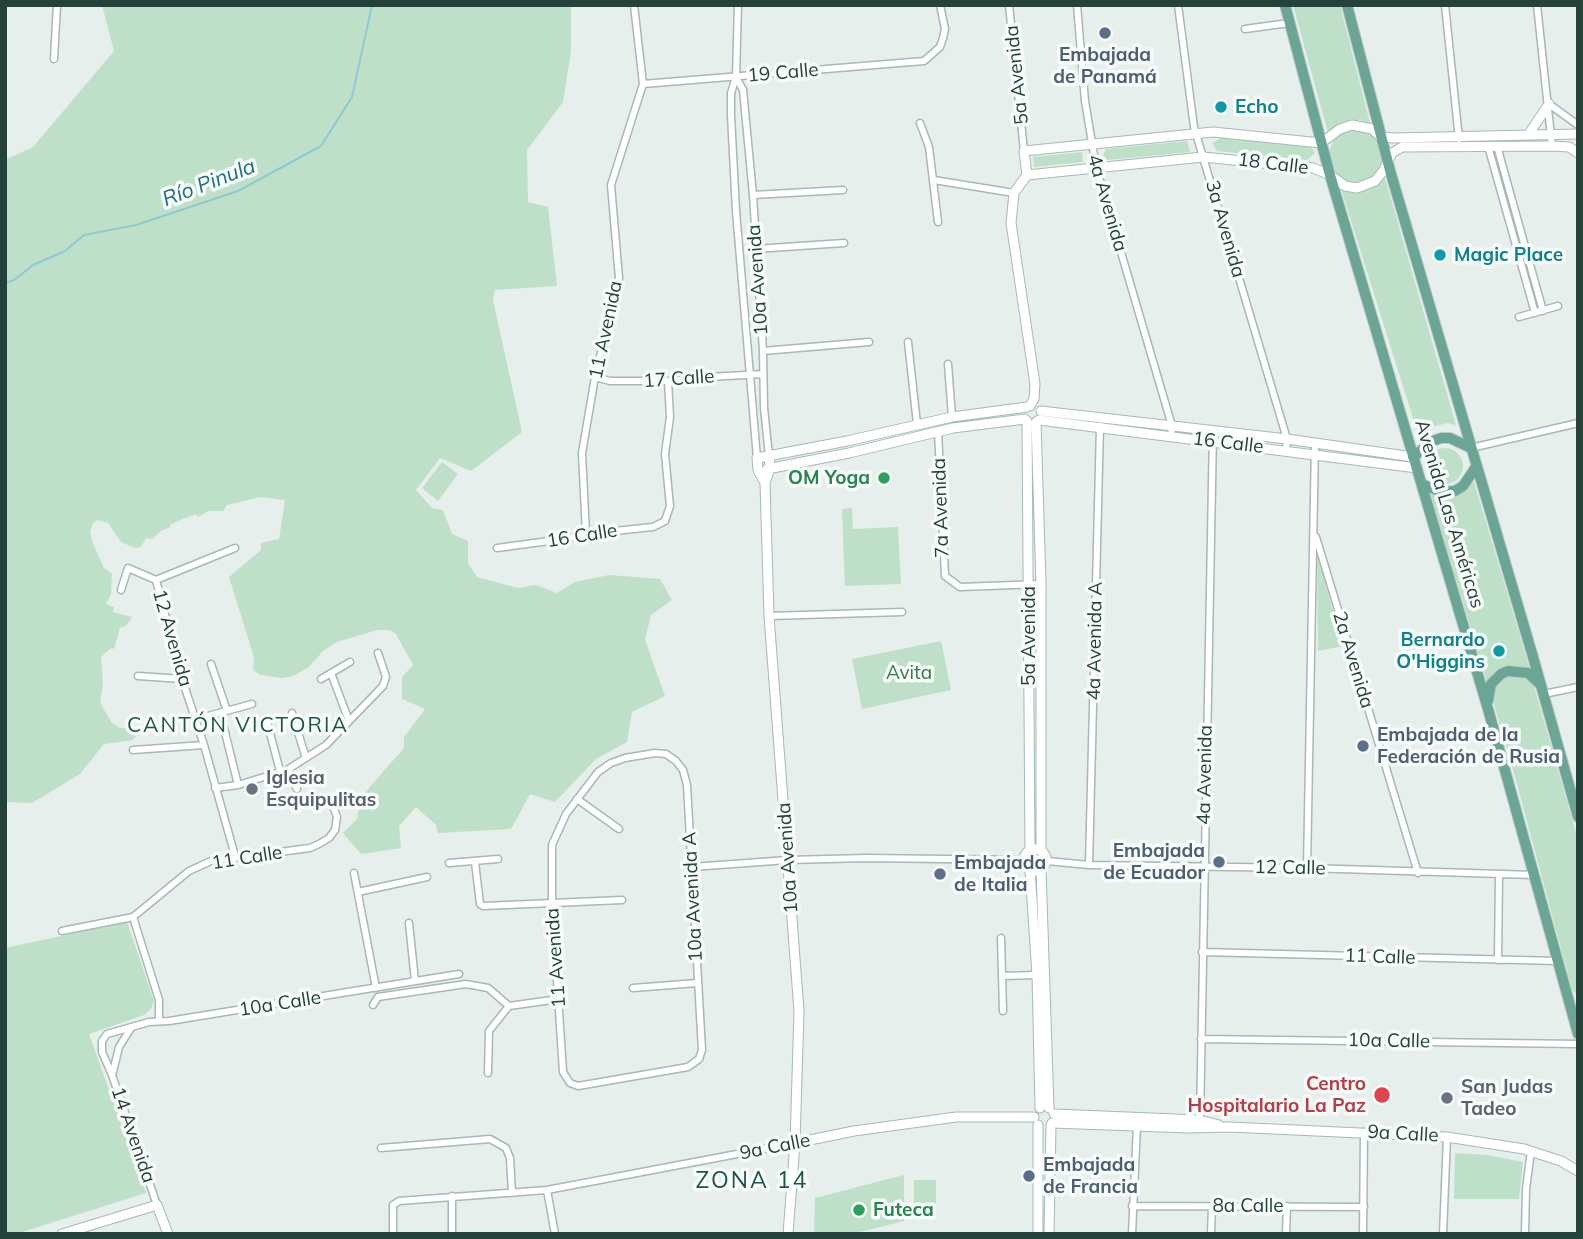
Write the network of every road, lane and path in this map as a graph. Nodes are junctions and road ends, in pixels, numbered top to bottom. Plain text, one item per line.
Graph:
1 (57, 5) edge
2 (634, 5) edge
3 (738, 5) edge
4 (940, 5) edge
5 (1009, 5) edge
6 (1077, 5) edge
7 (1178, 5) edge
8 (1285, 5) edge
9 (1347, 5) edge
10 (1445, 5) edge
11 (1537, 5) edge
12 (1289, 23) junction
13 (1245, 29) dead end
14 (54, 59) dead end
15 (736, 77) junction
16 (643, 84) junction
17 (1549, 104) junction
18 (920, 124) dead end
19 (1578, 125) edge
20 (1195, 134) junction
21 (1578, 134) edge
22 (1528, 135) junction
23 (1552, 135) junction
24 (1381, 138) junction
25 (1460, 141) junction
26 (1321, 143) junction
27 (1091, 145) junction
28 (1492, 146) junction
29 (1552, 146) junction
30 (1024, 151) junction
31 (1578, 153) edge
32 (1203, 157) junction
33 (1387, 160) junction
34 (1096, 167) junction
35 (1330, 174) junction
36 (1027, 175) junction
37 (934, 180) junction
38 (843, 190) dead end
39 (1014, 193) junction
40 (753, 195) junction
41 (754, 209) junction
42 (736, 211) junction
43 (938, 222) dead end
44 (844, 243) dead end
45 (755, 249) junction
46 (1558, 306) dead end
47 (1539, 312) junction
48 (1519, 317) dead end
49 (869, 342) dead end
50 (908, 342) dead end
51 (763, 351) junction
52 (948, 364) dead end
53 (763, 374) junction
54 (749, 375) junction
55 (595, 377) junction
56 (668, 381) junction
57 (1033, 414) junction
58 (952, 417) junction
59 (1100, 422) junction
60 (1578, 423) edge
61 (917, 424) junction
62 (938, 431) junction
63 (1171, 431) junction
64 (1213, 431) junction
65 (1287, 439) junction
66 (1212, 442) junction
67 (1315, 443) junction
68 (1471, 448) junction
69 (1286, 450) junction
70 (1315, 454) junction
71 (769, 456) junction
72 (1413, 457) junction
73 (757, 458) junction
74 (788, 465) junction
75 (1476, 467) junction
76 (770, 468) junction
77 (1417, 468) junction
78 (758, 470) junction
79 (765, 483) junction
80 (1422, 484) junction
81 (765, 498) junction
82 (1313, 528) junction
83 (586, 534) junction
84 (235, 548) dead end
85 (497, 548) dead end
86 (156, 580) junction
87 (1041, 584) junction
88 (1029, 585) junction
89 (121, 590) dead end
90 (902, 612) dead end
91 (769, 616) junction
92 (378, 653) dead end
93 (351, 662) dead end
94 (211, 664) dead end
95 (331, 673) junction
96 (138, 676) dead end
97 (182, 679) junction
98 (321, 679) dead end
99 (1578, 687) edge
100 (1543, 691) junction
101 (252, 704) dead end
102 (1488, 709) junction
103 (228, 711) junction
104 (292, 713) dead end
105 (265, 718) dead end
106 (197, 719) junction
107 (349, 721) junction
108 (224, 728) dead end
109 (204, 745) junction
110 (134, 750) dead end
111 (655, 753) joint
112 (306, 758) junction
113 (284, 770) junction
114 (1578, 773) edge
115 (1566, 775) junction
116 (238, 785) junction
117 (215, 788) junction
118 (297, 789) dead end
119 (578, 799) junction
120 (334, 806) dead end
121 (1578, 817) edge
122 (619, 829) dead end
123 (1030, 850) junction
124 (1041, 850) junction
125 (235, 856) junction
126 (498, 859) dead end
127 (788, 860) junction
128 (1024, 860) junction
129 (475, 862) junction
130 (449, 863) dead end
131 (1044, 865) junction
132 (1089, 865) junction
133 (1203, 866) junction
134 (692, 867) junction
135 (1307, 868) junction
136 (1030, 870) junction
137 (354, 873) dead end
138 (1418, 873) junction
139 (1499, 874) junction
140 (1534, 875) junction
141 (427, 877) dead end
142 (358, 892) junction
143 (622, 900) dead end
144 (552, 904) junction
145 (133, 917) junction
146 (409, 923) dead end
147 (62, 931) dead end
148 (1001, 938) dead end
149 (1202, 952) junction
150 (1498, 960) junction
151 (1558, 961) junction
152 (458, 974) dead end
153 (1037, 975) junction
154 (1002, 976) junction
155 (415, 981) junction
156 (697, 983) junction
157 (1564, 987) junction
158 (376, 988) junction
159 (633, 988) dead end
160 (559, 999) junction
161 (1578, 1001) edge
162 (373, 1005) dead end
163 (509, 1006) junction
164 (1003, 1011) dead end
165 (159, 1021) junction
166 (133, 1027) junction
167 (1578, 1034) edge
168 (103, 1037) joint
169 (1200, 1039) junction
170 (1578, 1044) edge
171 (699, 1059) joint
172 (488, 1073) dead end
173 (112, 1075) junction
174 (1049, 1116) junction
175 (1200, 1120) junction
176 (1036, 1121) junction
177 (1140, 1121) junction
178 (1063, 1123) junction
179 (1223, 1127) junction
180 (1189, 1128) junction
181 (1364, 1132) junction
182 (1447, 1136) junction
183 (1049, 1139) junction
184 (795, 1143) junction
185 (381, 1148) dead end
186 (1531, 1151) junction
187 (1578, 1171) edge
188 (547, 1190) junction
189 (512, 1194) junction
190 (452, 1196) junction
191 (157, 1205) junction
192 (1132, 1206) junction
193 (1212, 1206) junction
194 (1287, 1206) junction
195 (1364, 1206) junction
196 (62, 1234) edge
197 (167, 1234) edge
198 (393, 1234) edge
199 (452, 1234) edge
200 (555, 1234) edge
201 (788, 1234) edge
202 (1038, 1234) edge
203 (1049, 1234) edge
204 (1132, 1234) edge
205 (1211, 1234) edge
206 (1286, 1234) edge
207 (1363, 1234) edge
208 (1443, 1234) edge
209 (1525, 1234) edge

1 - 14 street
2 - 16 street, 11 Avenida
3 - 15 street, 10a Avenida
4 - 15 street, 19 Calle
5 - 30 street, 5a Avenida
6 - 27 street, 4a Avenida
7 - 20 street, 3a Avenida
8 - 12 main road, Avenida Las Américas
9 - 24 main road, Avenida Las Américas
10 - 25 street
11 - 17 street
12 - 13 street
12 - 26 main road, Avenida Las Américas
15 - 16 street, 19 Calle
15 - 40 street, 10a Avenida
15 - 42 street, 10a Avenida
16 - 55 street, 11 Avenida
17 - 19 street
17 - 22 street
17 - 23 street
18 - 37 street
20 - 26 street, 18 Calle
20 - 27 street, 18 Calle
20 - 32 street, 3a Avenida
21 - 23 street, 18 Calle
22 - 23 street, 18 Calle
22 - 25 street, 18 Calle
23 - 29 street
24 - 25 street, 18 Calle
24 - 26 street, 18 Calle
24 - 33 main road, Avenida Las Américas
25 - 28 street, 18 Calle
25 - 33 street, 18 Calle
26 - 35 main road, Avenida Las Américas
27 - 30 street, 18 Calle
27 - 34 street, 4a Avenida
28 - 29 street, 18 Calle
28 - 47 street
29 - 31 street, 18 Calle
30 - 36 street, 5a Avenida
32 - 34 street, 18 Calle
32 - 35 street, 18 Calle
32 - 65 street, 3a Avenida
33 - 35 street, 18 Calle
33 - 68 main road, Avenida Las Américas
34 - 36 street, 18 Calle
34 - 63 street, 4a Avenida
35 - 72 main road, Avenida Las Américas
36 - 39 street
37 - 39 street
37 - 43 street
38 - 40 street
39 - 57 street, 5a Avenida
40 - 41 street, 10a Avenida
41 - 42 street
41 - 45 street, 10a Avenida
42 - 54 street, 10a Avenida
44 - 45 street
45 - 51 street, 10a Avenida
46 - 47 street
47 - 48 street
49 - 51 street
50 - 61 street
51 - 53 street, 10a Avenida
52 - 58 street
53 - 54 street, 17 Calle
53 - 71 street, 10a Avenida
54 - 56 street, 17 Calle
54 - 73 street, 10a Avenida
55 - 56 street, 17 Calle
55 - 83 street, 11 Avenida
56 - 83 street, 16 Calle
57 - 58 street, 16 Calle
57 - 59 street, 16 Calle
57 - 62 street, 16 Calle
57 - 87 street, 5a Avenida
57 - 88 street, 5a Avenida
58 - 61 street, 16 Calle
59 - 63 street, 16 Calle
59 - 132 street, 4a Avenida A
60 - 68 street
61 - 71 street, 16 Calle
62 - 74 street, 16 Calle
62 - 88 street, 7a Avenida
63 - 64 street, 16 Calle
63 - 66 street, 16 Calle
64 - 65 street, 16 Calle
64 - 66 street, 4a Avenida
65 - 67 street, 16 Calle
65 - 69 street, 3a Avenida
66 - 69 street, 16 Calle
66 - 133 street, 4a Avenida
67 - 70 street
67 - 72 street, 16 Calle
68 - 72 main road
68 - 75 main road, Avenida Las Américas
69 - 70 street, 16 Calle
70 - 77 street, 16 Calle
70 - 82 street
71 - 73 street, 16 Calle
71 - 76 street, 10a Avenida
72 - 77 main road, Avenida Las Américas
73 - 78 street, 10a Avenida
74 - 76 street, 16 Calle
74 - 81 street
75 - 80 main road
75 - 100 main road, Avenida Las Américas
76 - 78 street, 16 Calle
76 - 79 street, 10a Avenida
77 - 80 main road, Avenida Las Américas
78 - 79 street, 10a Avenida
79 - 81 street, 10a Avenida
80 - 102 main road, Avenida Las Américas
81 - 91 street, 10a Avenida
82 - 135 street
82 - 138 street, 2a Avenida
83 - 85 street, 16 Calle
84 - 86 street
86 - 89 street
86 - 97 street, 12 Avenida
87 - 88 street
87 - 124 street, 5a Avenida
88 - 123 street, 5a Avenida
90 - 91 street
91 - 127 street, 10a Avenida
92 - 107 street
93 - 95 street
94 - 103 street
95 - 98 street
95 - 107 street
96 - 97 street
97 - 106 street, 12 Avenida
99 - 100 street
100 - 102 main road
100 - 115 main road, Avenida Las Américas
101 - 103 street
102 - 140 main road, Avenida Las Américas
103 - 106 street
104 - 112 street
105 - 113 street
106 - 109 street, 12 Avenida
107 - 112 street
108 - 116 street
109 - 110 street
109 - 117 street, 12 Avenida
111 - 119 street, 11 Avenida
111 - 134 street, 10a Avenida A
112 - 113 street
113 - 116 street
113 - 118 street
114 - 115 street
115 - 121 main road, Avenida Las Américas
116 - 117 street
117 - 125 street, 12 Avenida
119 - 122 street
119 - 144 street, 11 Avenida
120 - 125 street, 11 Calle
123 - 124 street
123 - 128 street
124 - 131 street
125 - 145 street, 11 Calle
126 - 129 street
127 - 128 street
127 - 134 street
127 - 184 street, 10a Avenida
128 - 136 street
129 - 130 street
129 - 144 street
131 - 132 street, 12 Calle
131 - 136 street
131 - 174 street
132 - 133 street, 12 Calle
133 - 135 street, 12 Calle
133 - 149 street, 4a Avenida
134 - 156 street, 10a Avenida A
135 - 138 street, 12 Calle
136 - 153 street
137 - 142 street
138 - 139 street, 12 Calle
139 - 140 street, 12 Calle
139 - 150 street
140 - 151 main road, Avenida Las Américas
141 - 142 street
142 - 158 street
143 - 144 street
144 - 160 street, 11 Avenida
145 - 147 street, 11 Calle
145 - 165 street
146 - 155 street
148 - 154 street
149 - 150 street, 11 Calle
149 - 169 street, 4a Avenida
150 - 151 street, 11 Calle
151 - 157 main road, Avenida Las Américas
152 - 155 street, 10a Calle
153 - 154 street
153 - 174 street
154 - 164 street
155 - 158 street, 10a Calle
156 - 159 street
156 - 171 street, 10a Avenida A
157 - 161 main road
157 - 167 main road, Avenida Las Américas
158 - 165 street, 10a Calle
160 - 163 street
160 - 171 street, 11 Avenida
162 - 163 street
163 - 172 street
165 - 166 street, 10a Calle
166 - 168 street, 10a Calle
166 - 173 street
168 - 173 street, 14 Avenida
169 - 170 street, 10a Calle
169 - 175 street, 4a Avenida
173 - 191 street, 14 Avenida
174 - 176 street
174 - 176 street, 9a Calle
174 - 177 street, 9a Calle
174 - 178 street, 9a Calle
174 - 183 street
175 - 177 street, 9a Calle
175 - 179 street, 9a Calle
175 - 180 street
176 - 184 street, 9a Calle
176 - 202 street
177 - 178 street, 9a Calle
177 - 180 street, 9a Calle
177 - 192 street
178 - 183 street
179 - 180 street, 9a Calle
179 - 181 street, 9a Calle
181 - 182 street, 9a Calle
181 - 195 street
182 - 186 street, 9a Calle
182 - 208 street
183 - 203 street
184 - 188 street, 9a Calle
184 - 201 street, 10a Avenida
185 - 189 street
186 - 187 street, 9a Calle
186 - 209 street
188 - 189 street, 9a Calle
188 - 200 street
189 - 190 street, 9a Calle
190 - 198 street, 9a Calle
190 - 199 street
191 - 196 street
191 - 197 street, 14 Avenida
192 - 193 street, 8a Calle
192 - 204 street
193 - 194 street, 8a Calle
193 - 205 street
194 - 195 street, 8a Calle
194 - 206 street
195 - 207 street

